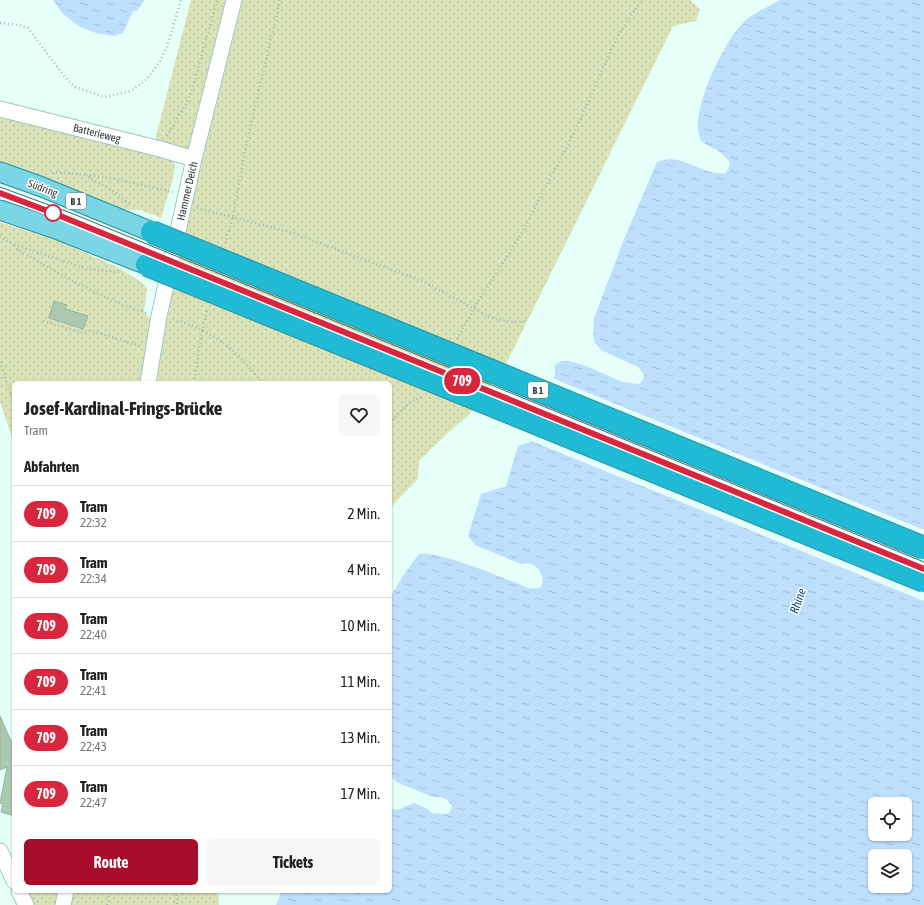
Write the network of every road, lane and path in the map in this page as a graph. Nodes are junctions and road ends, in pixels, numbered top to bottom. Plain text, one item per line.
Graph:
1 (181, 0) edge
2 (217, 0) edge
3 (234, 0) edge
4 (280, 0) edge
5 (642, 0) edge
6 (0, 22) edge
7 (0, 109) edge
8 (160, 149) junction
9 (194, 159) junction
10 (0, 172) edge
11 (86, 175) junction
12 (47, 176) dead end
13 (187, 195) junction
14 (134, 208) dead end
15 (196, 208) dead end
16 (0, 210) edge
17 (233, 217) junction
18 (152, 232) joint
19 (0, 236) edge
20 (13, 244) junction
21 (225, 247) dead end
22 (146, 265) joint
23 (121, 272) dead end
24 (208, 306) dead end
25 (474, 308) junction
26 (159, 316) junction
27 (44, 321) dead end
28 (527, 321) dead end
29 (202, 331) junction
30 (142, 346) dead end
31 (0, 362) edge
32 (148, 381) edge
33 (194, 381) edge
34 (261, 381) edge
35 (12, 398) edge
36 (924, 548) edge
37 (924, 581) edge
38 (0, 851) edge
39 (12, 877) edge
40 (20, 893) edge
41 (66, 893) edge
42 (110, 893) edge
43 (176, 893) edge
44 (26, 905) edge
45 (63, 905) edge
46 (107, 905) edge
47 (177, 905) edge

1 - 6 path
2 - 8 path
3 - 9 street, Hammer Deich
4 - 17 path
5 - 25 path
7 - 8 street, Batterieweg
8 - 9 street, Batterieweg
9 - 13 street, Hammer Deich
10 - 18 main road, Südring / B 1
11 - 12 path
11 - 13 path
11 - 14 path
13 - 26 street, Hammer Deich
15 - 17 path
16 - 22 main road
17 - 21 path
17 - 25 path
18 - 36 highway, B 1, bridge
19 - 20 path
20 - 23 path
20 - 26 path
22 - 37 highway, bridge
24 - 29 path
25 - 28 path
26 - 29 path
26 - 32 street, Hammer Deich
27 - 30 path
29 - 33 path
29 - 34 path
31 - 35 path
38 - 39 street
40 - 44 street
41 - 45 street
42 - 46 path
43 - 47 path

